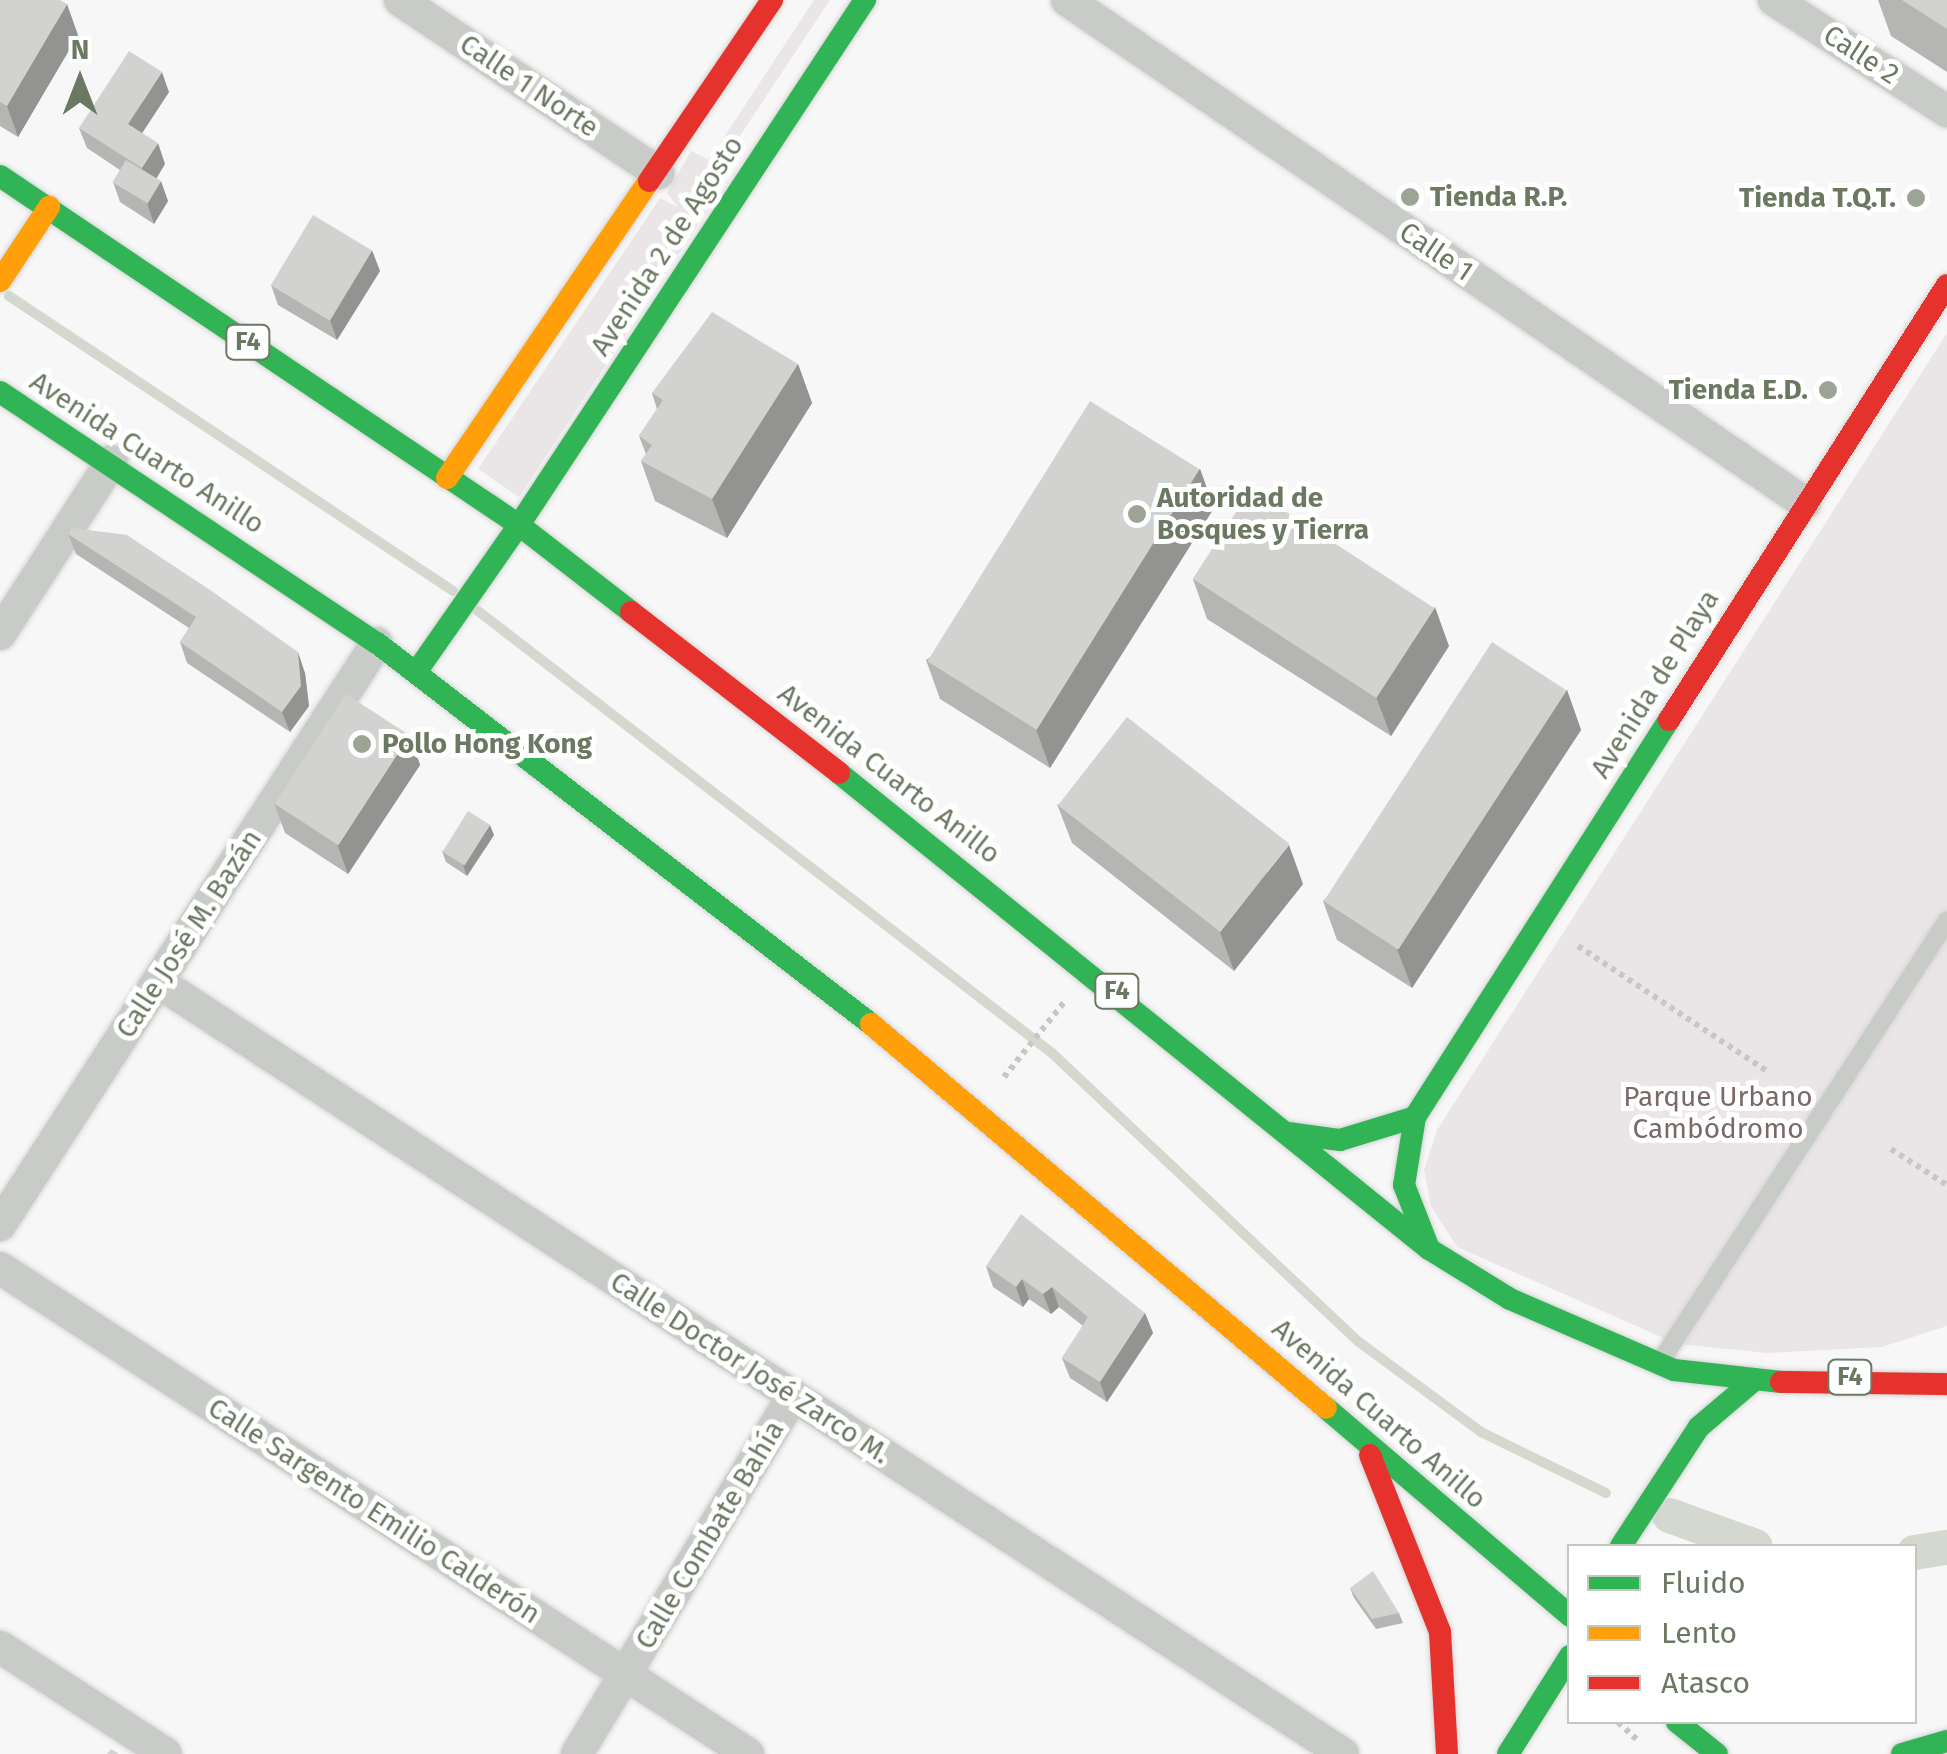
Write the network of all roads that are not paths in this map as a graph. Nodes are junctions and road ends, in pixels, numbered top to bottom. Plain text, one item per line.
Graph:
1 (400, 0) edge
2 (772, 0) edge
3 (865, 0) edge
4 (1068, 0) edge
5 (1774, 0) edge
6 (1947, 111) edge
7 (658, 172) junction
8 (0, 176) edge
9 (49, 207) junction
10 (0, 281) edge
11 (1947, 284) edge
12 (0, 392) edge
13 (112, 461) junction
14 (447, 478) junction
15 (1805, 503) junction
16 (519, 525) junction
17 (0, 634) edge
18 (377, 643) junction
19 (417, 671) junction
20 (1947, 921) edge
21 (158, 982) junction
22 (1414, 1118) junction
23 (1288, 1133) junction
24 (0, 1225) edge
25 (1429, 1248) junction
26 (0, 1268) edge
27 (1659, 1364) junction
28 (1752, 1382) junction
29 (1947, 1384) edge
30 (793, 1396) junction
31 (1362, 1439) junction
32 (1625, 1539) edge
33 (1567, 1613) edge
34 (0, 1647) edge
35 (1567, 1661) edge
36 (626, 1675) junction
37 (1680, 1724) edge
38 (1947, 1741) edge
39 (166, 1754) edge
40 (576, 1754) edge
41 (748, 1754) edge
42 (1343, 1754) edge
43 (1447, 1754) edge
44 (1508, 1754) edge
45 (1717, 1754) edge
46 (1902, 1754) edge

1 - 7 street, Calle 1 Norte
2 - 7 main road, Avenida 2 de Agosto
3 - 16 main road, Avenida 2 de Agosto
4 - 15 street, Calle 1
5 - 6 street, Calle 2
7 - 14 main road, Avenida 2 de Agosto
8 - 9 main road, Avenida Cuarto Anillo / F4
9 - 10 main road
9 - 14 main road, Avenida Cuarto Anillo / F4
11 - 15 main road, Avenida de Playa
12 - 13 main road, Avenida Cuarto Anillo
13 - 17 street
13 - 18 main road, Avenida Cuarto Anillo
14 - 16 main road, Avenida Cuarto Anillo / F4
15 - 22 main road, Avenida de Playa
16 - 19 main road, Avenida 2 de Agosto
16 - 23 main road, Avenida Cuarto Anillo / F4
18 - 19 main road, Avenida Cuarto Anillo
18 - 21 street, Calle José M. Bazán
19 - 31 main road, Avenida Cuarto Anillo
20 - 27 lane
21 - 24 street, Calle José M. Bazán
21 - 30 street, Calle Doctor José Zarco M.
22 - 23 main road
22 - 25 main road, Avenida de Playa
23 - 25 main road, Avenida Cuarto Anillo / F4
25 - 27 main road, Avenida Cuarto Anillo / F4
26 - 36 street, Calle Sargento Emilio Calderón
27 - 28 main road, Avenida Cuarto Anillo / F4
28 - 29 main road, F4
28 - 32 main road
30 - 36 street, Calle Combate Bahía
30 - 42 street, Calle Doctor José Zarco M.
31 - 33 main road, Avenida Cuarto Anillo
31 - 43 main road
34 - 39 street
35 - 44 main road
36 - 40 street, Calle Combate Bahía
36 - 41 street, Calle Sargento Emilio Calderón
37 - 45 main road
38 - 46 main road

